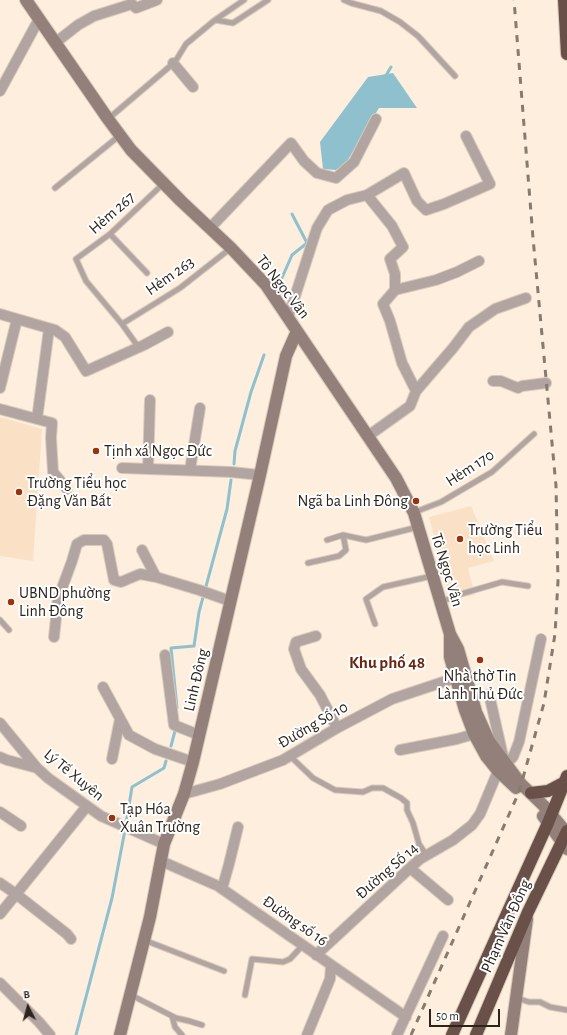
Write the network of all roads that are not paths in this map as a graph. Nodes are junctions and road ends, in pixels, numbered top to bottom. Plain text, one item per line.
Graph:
1 (26, 0) edge
2 (157, 0) edge
3 (244, 0) edge
4 (268, 0) edge
5 (344, 0) edge
6 (564, 0) edge
7 (39, 19) junction
8 (215, 20) junction
9 (55, 43) junction
10 (567, 54) edge
11 (173, 63) junction
12 (455, 76) dead end
13 (193, 87) dead end
14 (0, 90) edge
15 (108, 119) junction
16 (376, 119) dead end
17 (120, 135) junction
18 (466, 136) dead end
19 (164, 183) junction
20 (55, 188) dead end
21 (367, 195) junction
22 (210, 228) junction
23 (110, 234) junction
24 (231, 248) junction
25 (479, 261) dead end
26 (147, 273) dead end
27 (395, 290) junction
28 (526, 298) dead end
29 (0, 314) edge
30 (288, 318) junction
31 (17, 319) junction
32 (122, 324) junction
33 (49, 329) junction
34 (297, 331) junction
35 (168, 332) dead end
36 (139, 348) junction
37 (494, 381) dead end
38 (546, 383) dead end
39 (0, 388) edge
40 (416, 392) junction
41 (150, 400) dead end
42 (200, 408) dead end
43 (0, 409) edge
44 (37, 419) junction
45 (534, 434) dead end
46 (368, 436) junction
47 (122, 468) dead end
48 (148, 469) junction
49 (190, 470) junction
50 (260, 475) junction
51 (67, 489) dead end
52 (414, 513) junction
53 (418, 527) junction
54 (343, 536) junction
55 (327, 540) dead end
56 (142, 550) dead end
57 (308, 563) dead end
58 (432, 576) junction
59 (156, 577) junction
60 (528, 586) dead end
61 (230, 602) junction
62 (440, 602) junction
63 (0, 620) edge
64 (375, 624) dead end
65 (9, 630) dead end
66 (450, 634) junction
67 (316, 636) dead end
68 (54, 637) dead end
69 (541, 639) dead end
70 (165, 655) dead end
71 (455, 678) junction
72 (103, 687) dead end
73 (489, 694) dead end
74 (120, 719) junction
75 (0, 723) edge
76 (337, 728) junction
77 (474, 734) junction
78 (199, 735) junction
79 (400, 750) dead end
80 (290, 756) junction
81 (0, 757) edge
82 (112, 759) dead end
83 (193, 762) junction
84 (37, 768) junction
85 (502, 768) junction
86 (566, 779) edge
87 (530, 793) junction
88 (184, 794) junction
89 (87, 806) junction
90 (0, 812) edge
91 (550, 819) junction
92 (21, 826) dead end
93 (238, 827) dead end
94 (566, 837) edge
95 (164, 844) junction
96 (427, 856) junction
97 (161, 861) junction
98 (410, 868) junction
99 (0, 883) edge
100 (222, 889) junction
101 (16, 894) junction
102 (448, 900) dead end
103 (528, 912) junction
104 (0, 914) edge
105 (443, 936) dead end
106 (71, 939) dead end
107 (144, 940) junction
108 (303, 945) junction
109 (316, 955) junction
110 (331, 965) junction
111 (224, 971) dead end
112 (499, 980) junction
113 (0, 983) edge
114 (518, 985) junction
115 (245, 994) dead end
116 (130, 995) junction
117 (516, 998) junction
118 (567, 1010) edge
119 (172, 1016) junction
120 (406, 1017) junction
121 (202, 1025) dead end
122 (50, 1035) edge
123 (120, 1035) edge
124 (182, 1035) edge
125 (307, 1035) edge
126 (397, 1035) edge
127 (452, 1035) edge
128 (476, 1035) edge
129 (511, 1035) edge

1 - 7 main road, Tô Ngọc Vân
2 - 9 street
3 - 8 lane
4 - 8 lane
5 - 12 lane
6 - 10 highway
7 - 9 main road, Tô Ngọc Vân
7 - 14 street
8 - 11 lane
9 - 15 main road, Tô Ngọc Vân
11 - 13 street
11 - 15 lane
15 - 17 main road, Tô Ngọc Vân
16 - 22 street
17 - 19 main road, Tô Ngọc Vân
17 - 20 lane
18 - 21 street
19 - 22 main road, Tô Ngọc Vân
19 - 23 lane, Hẻm 267
21 - 27 street
21 - 30 street
22 - 24 main road, Tô Ngọc Vân
23 - 26 lane
23 - 32 lane, Hẻm 267
24 - 30 main road, Tô Ngọc Vân
24 - 32 lane, Hẻm 263
25 - 27 street
27 - 40 street
28 - 40 street
29 - 31 street
30 - 34 main road, Tô Ngọc Vân
31 - 33 street
31 - 39 street
32 - 36 lane
33 - 36 street
33 - 44 street
34 - 46 main road, Tô Ngọc Vân
34 - 50 main road, Linh Đông
35 - 36 street
37 - 38 street
40 - 46 street
41 - 48 street
42 - 49 street
43 - 44 street
44 - 51 street
45 - 52 lane, Hẻm 170
46 - 52 main road, Tô Ngọc Vân
47 - 48 street
48 - 49 street
49 - 50 street
50 - 61 main road, Linh Đông
52 - 53 main road, Tô Ngọc Vân
53 - 54 lane
53 - 58 main road, Tô Ngọc Vân
54 - 55 lane
54 - 57 lane
56 - 59 street
58 - 62 main road, Tô Ngọc Vân
58 - 64 lane
59 - 61 street
59 - 68 street
60 - 62 lane
61 - 78 main road, Linh Đông
62 - 66 main road, Tô Ngọc Vân
63 - 65 lane
66 - 71 main road, Tô Ngọc Vân
66 - 85 main road, Tô Ngọc Vân
67 - 76 street
69 - 85 street
70 - 78 street
71 - 76 street, Đường Số 10
71 - 77 main road, Tô Ngọc Vân
72 - 74 street
73 - 85 street
74 - 82 street
74 - 83 street
75 - 84 street, Lý Tế Xuyên
76 - 80 street, Đường Số 10
77 - 79 street
77 - 85 main road, Tô Ngọc Vân
78 - 83 main road, Linh Đông
80 - 88 street, Đường Số 10
80 - 96 lane
81 - 84 street
83 - 88 main road, Linh Đông
84 - 89 street, Lý Tế Xuyên
85 - 87 main road, Tô Ngọc Vân
85 - 91 main road, Tô Ngọc Vân
85 - 96 street, Đường Số 14
86 - 87 highway
86 - 91 highway
87 - 91 main road, Tô Ngọc Vân
88 - 95 main road, Linh Đông
89 - 95 street, Lý Tế Xuyên
89 - 101 street
90 - 92 street
91 - 94 main road, Tô Ngọc Vân
91 - 127 highway, Phạm Văn Đồng
93 - 100 street
94 - 103 highway, Phạm Văn Đồng
95 - 97 main road, Linh Đông
96 - 98 street, Đường Số 14
97 - 100 street, Đường số 16
97 - 107 main road, Linh Đông
98 - 102 street
98 - 109 street, Đường Số 14
99 - 101 street
100 - 108 street, Đường số 16
101 - 104 street
101 - 106 street
103 - 112 highway, Phạm Văn Đồng
103 - 114 main road
105 - 120 street
107 - 111 lane
107 - 116 main road, Linh Đông
108 - 109 street, Đường số 16
108 - 115 lane
109 - 110 street, Đường số 16
110 - 120 street, Đường số 16
110 - 125 street
112 - 114 main road
112 - 128 highway, Phạm Văn Đồng
113 - 122 street
114 - 117 main road
116 - 119 lane
116 - 123 main road, Linh Đông
117 - 118 lane
117 - 129 main road
119 - 121 lane
119 - 124 lane
120 - 126 street

